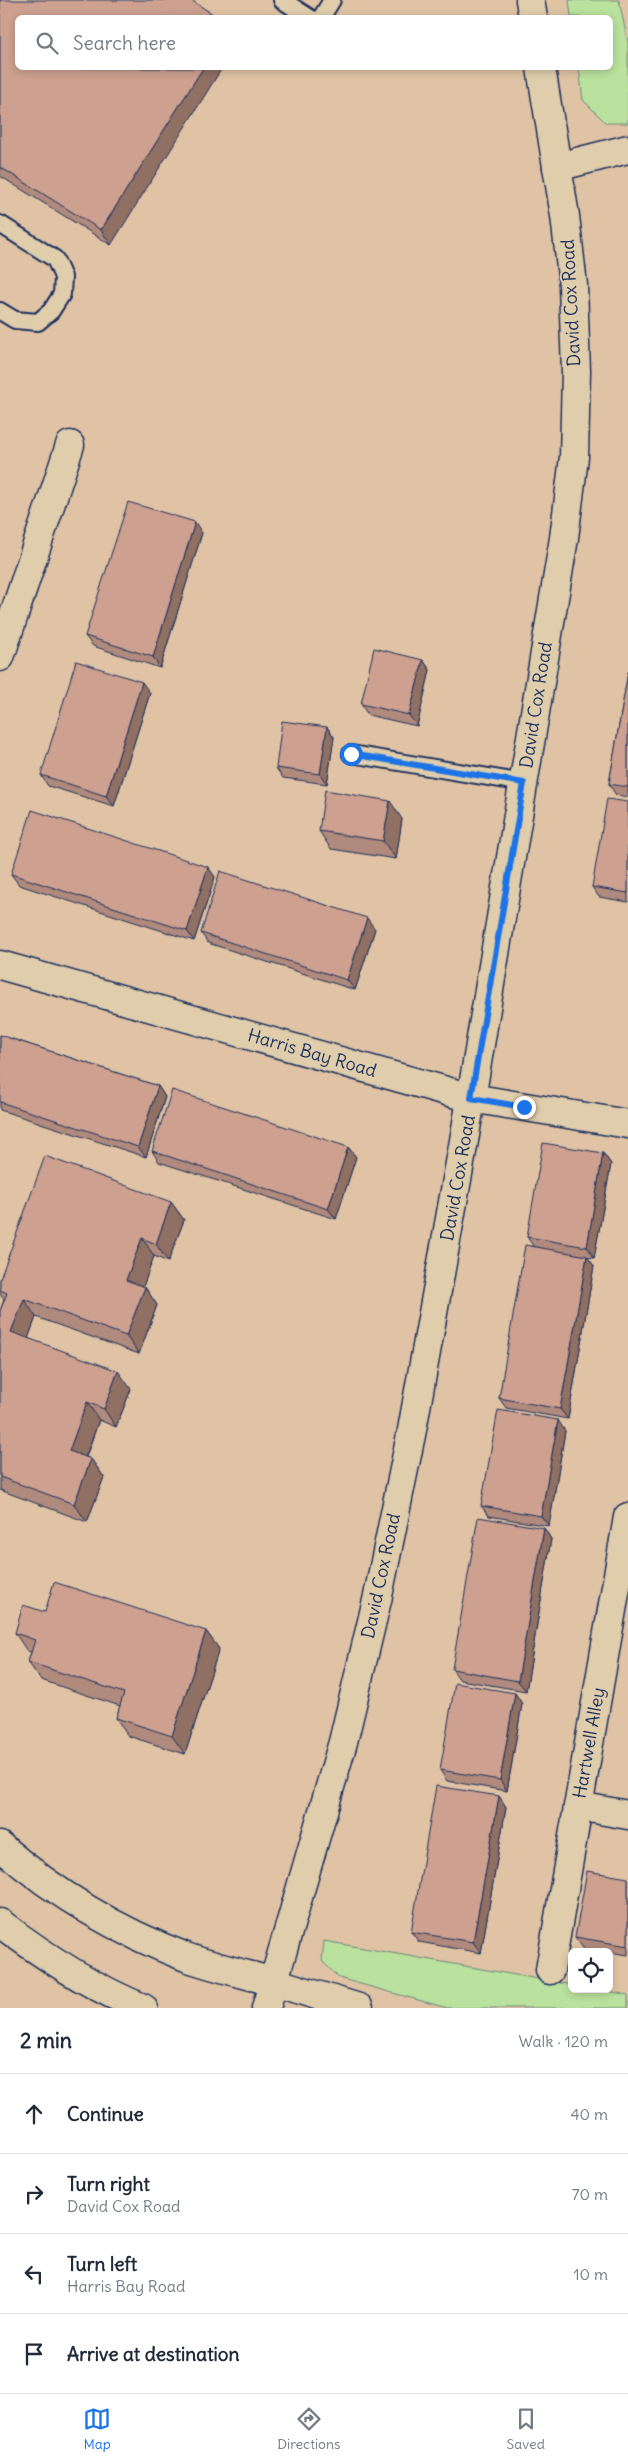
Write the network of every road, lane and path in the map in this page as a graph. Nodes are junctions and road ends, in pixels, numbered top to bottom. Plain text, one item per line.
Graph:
1 (282, 0) edge
2 (332, 0) edge
3 (530, 0) edge
4 (305, 15) edge
5 (324, 15) edge
6 (532, 15) edge
7 (541, 70) edge
8 (628, 149) edge
9 (557, 167) junction
10 (0, 224) edge
11 (0, 311) edge
12 (70, 445) dead end
13 (7, 613) edge
14 (0, 657) edge
15 (351, 754) dead end
16 (524, 783) junction
17 (0, 965) edge
18 (471, 1098) junction
19 (628, 1124) edge
20 (628, 1517) edge
21 (578, 1806) junction
22 (628, 1815) edge
23 (0, 1846) edge
24 (0, 1923) edge
25 (550, 1970) dead end
26 (274, 1982) junction
27 (143, 2008) edge
28 (266, 2008) edge
29 (359, 2008) edge

1 - 4 lane
2 - 5 lane
3 - 6 street
7 - 9 street, David Cox Road
8 - 9 street
9 - 16 street, David Cox Road
10 - 11 lane
12 - 13 street
13 - 14 street
15 - 16 lane
16 - 18 street, David Cox Road
17 - 18 street, Harris Bay Road
18 - 19 street, Harris Bay Road
18 - 26 street, David Cox Road
20 - 21 street, Hartwell Alley
21 - 22 street
21 - 25 street, Hartwell Alley
23 - 26 street
24 - 27 street
26 - 28 street, David Cox Road
26 - 29 street

